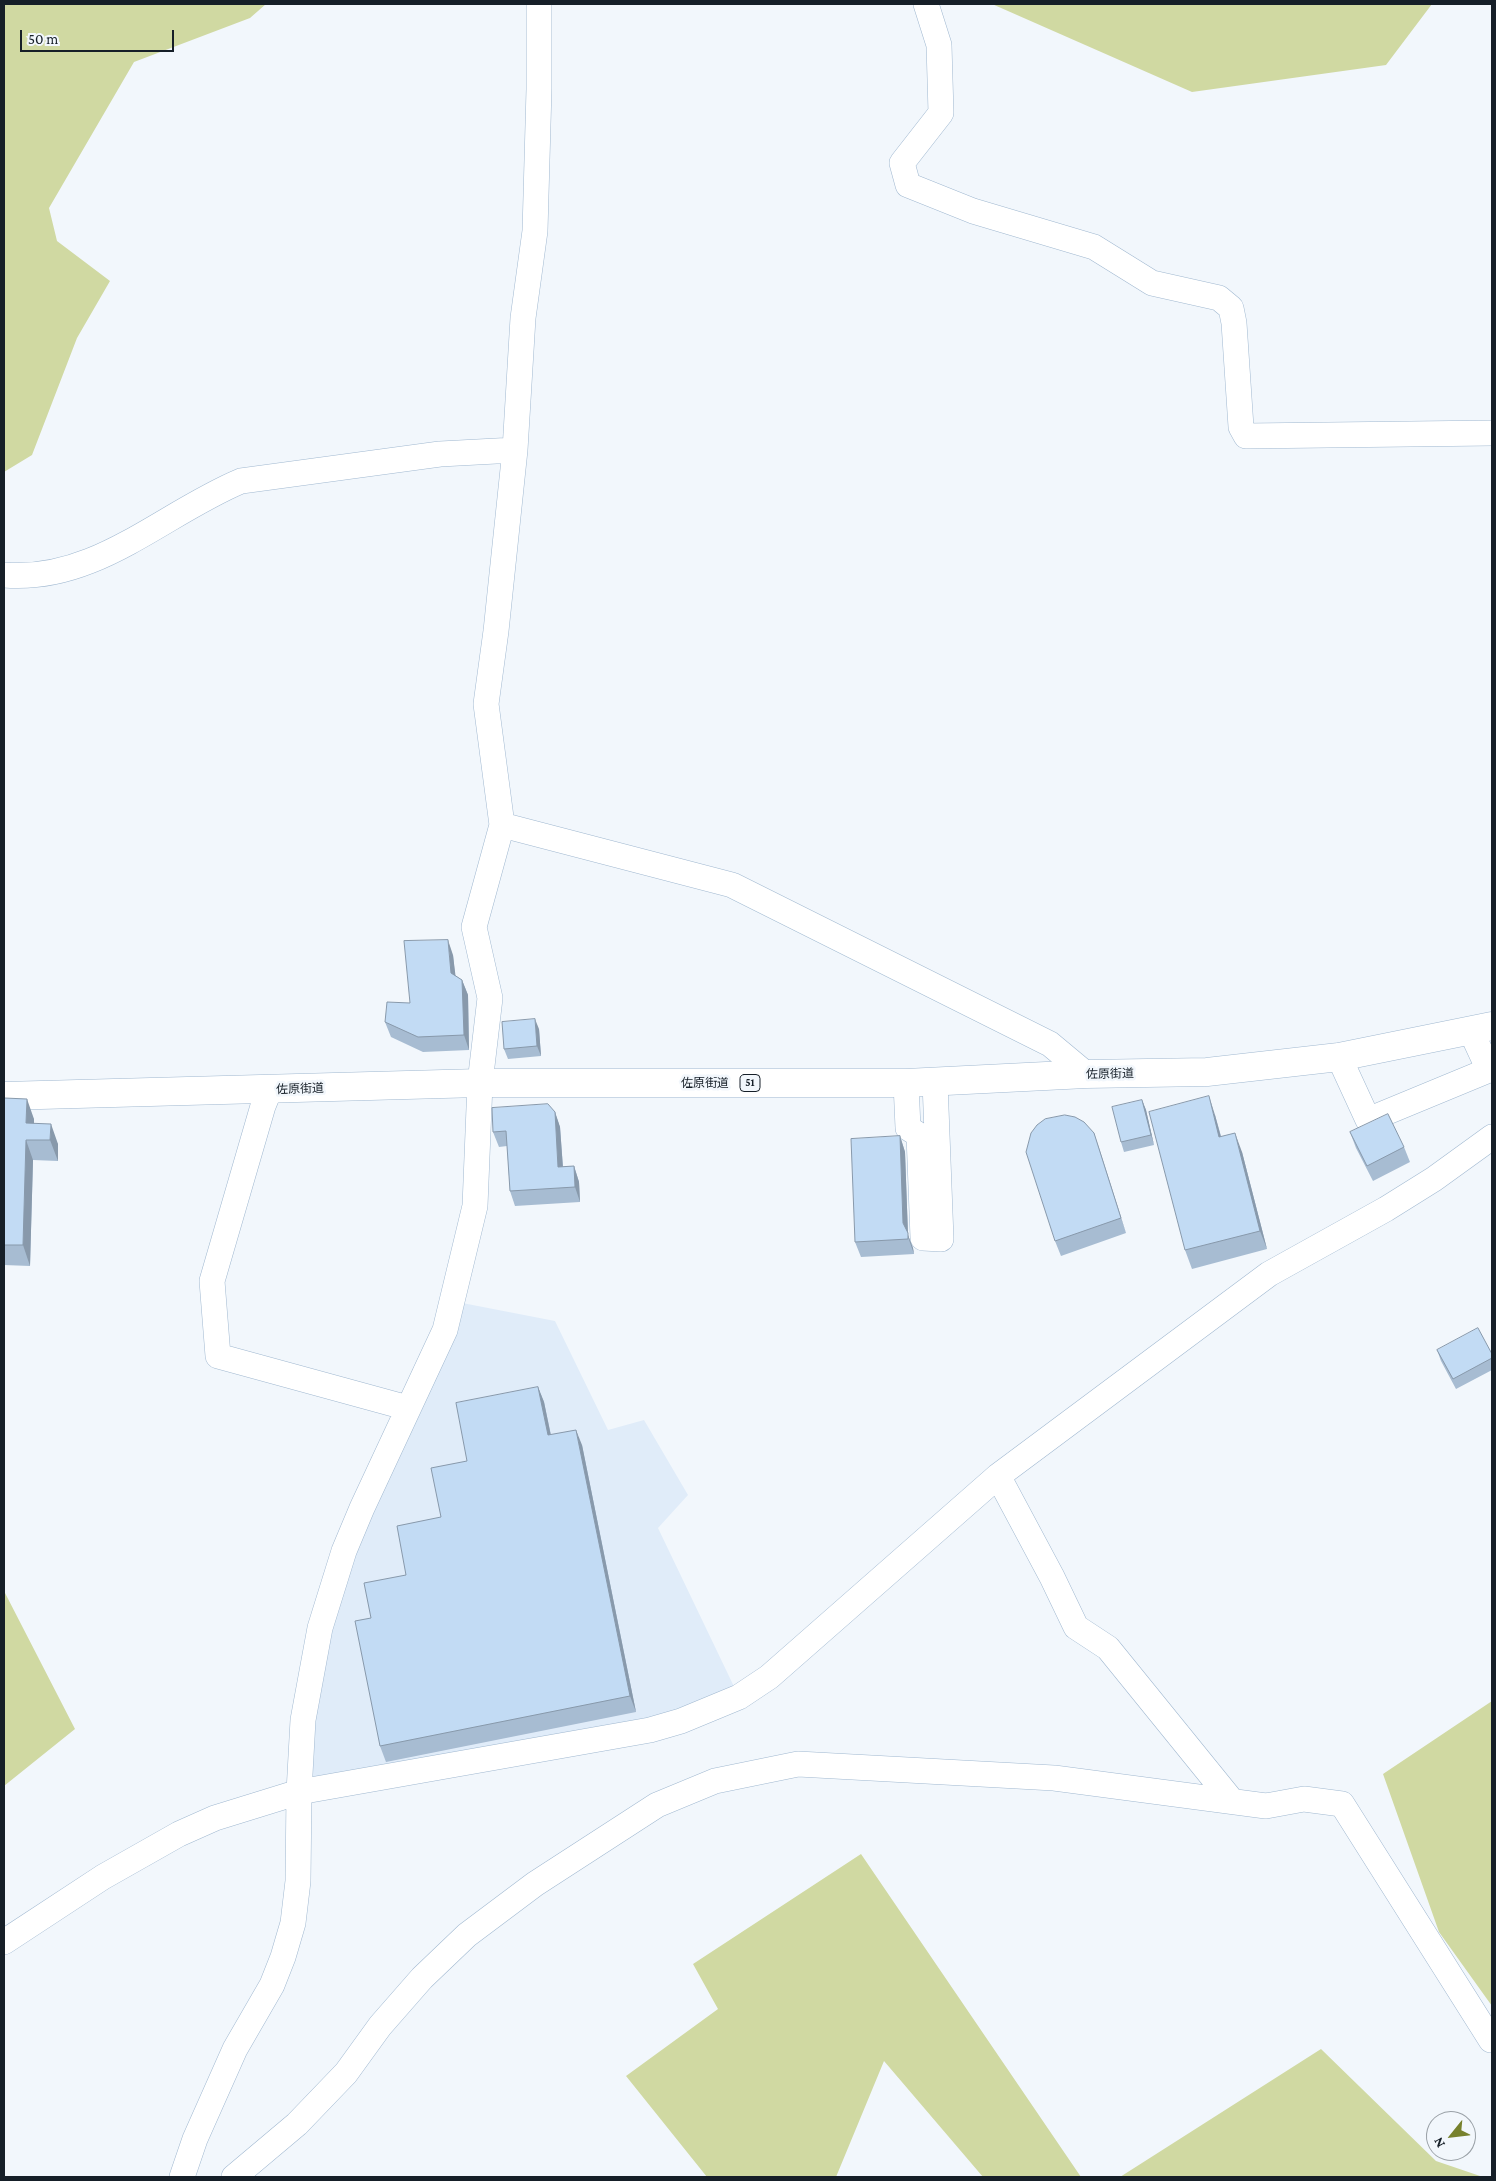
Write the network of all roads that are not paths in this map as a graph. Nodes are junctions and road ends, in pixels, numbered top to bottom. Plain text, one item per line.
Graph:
1 (539, 4) edge
2 (926, 4) edge
3 (1492, 433) edge
4 (515, 450) junction
5 (4, 575) edge
6 (502, 825) junction
7 (1482, 1028) edge
8 (1339, 1057) junction
9 (1086, 1074) junction
10 (935, 1082) junction
11 (480, 1083) junction
12 (906, 1083) junction
13 (270, 1089) junction
14 (4, 1096) edge
15 (1492, 1137) edge
16 (408, 1408) junction
17 (998, 1476) junction
18 (299, 1792) junction
19 (1232, 1801) junction
20 (4, 1942) edge
21 (1491, 2040) dead end
22 (182, 2177) edge
23 (234, 2177) edge

1 - 4 street
2 - 3 street
4 - 5 street
4 - 6 street
6 - 9 street
6 - 11 street
7 - 8 highway, 佐原街道 / 51
7 - 8 street
8 - 9 highway, 佐原街道 / 51
9 - 10 highway, 佐原街道 / 51
10 - 12 highway, 佐原街道 / 51
10 - 12 street
11 - 12 highway, 佐原街道 / 51
11 - 13 highway, 佐原街道 / 51
11 - 16 street
13 - 14 highway, 佐原街道 / 51
13 - 16 street
15 - 17 street
16 - 18 street
17 - 18 street
17 - 19 street
18 - 20 street
18 - 22 street
19 - 21 street
19 - 23 street

